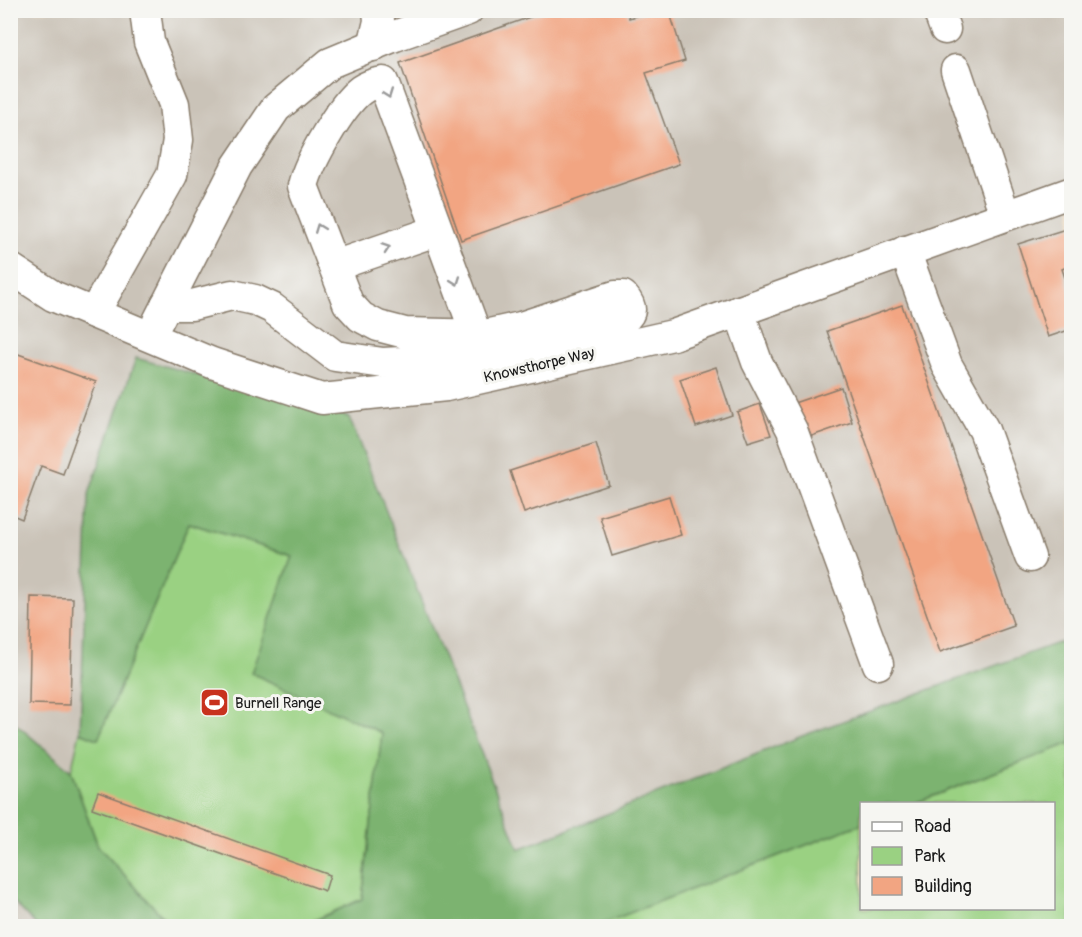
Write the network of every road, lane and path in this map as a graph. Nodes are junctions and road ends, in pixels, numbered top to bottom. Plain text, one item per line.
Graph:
1 (145, 10) edge
2 (378, 10) edge
3 (468, 10) edge
4 (373, 46) junction
5 (956, 70) dead end
6 (1071, 192) edge
7 (1005, 215) junction
8 (436, 228) junction
9 (905, 251) junction
10 (334, 266) junction
11 (10, 268) edge
12 (166, 304) junction
13 (739, 311) junction
14 (94, 313) junction
15 (476, 334) junction
16 (150, 337) junction
17 (1030, 557) dead end
18 (878, 664) dead end

1 - 14 street
2 - 4 street
3 - 4 street
4 - 12 street
5 - 7 street
6 - 7 street, Knowsthorpe Way
7 - 9 street, Knowsthorpe Way
10 -> 8 street
10 -> 8 street
8 -> 15 street
9 - 13 street, Knowsthorpe Way
9 - 17 street
10 - 15 street
11 - 14 street, Knowsthorpe Way
12 - 15 street
12 - 16 street
13 - 16 street, Knowsthorpe Way
13 - 18 street
14 - 16 street, Knowsthorpe Way

